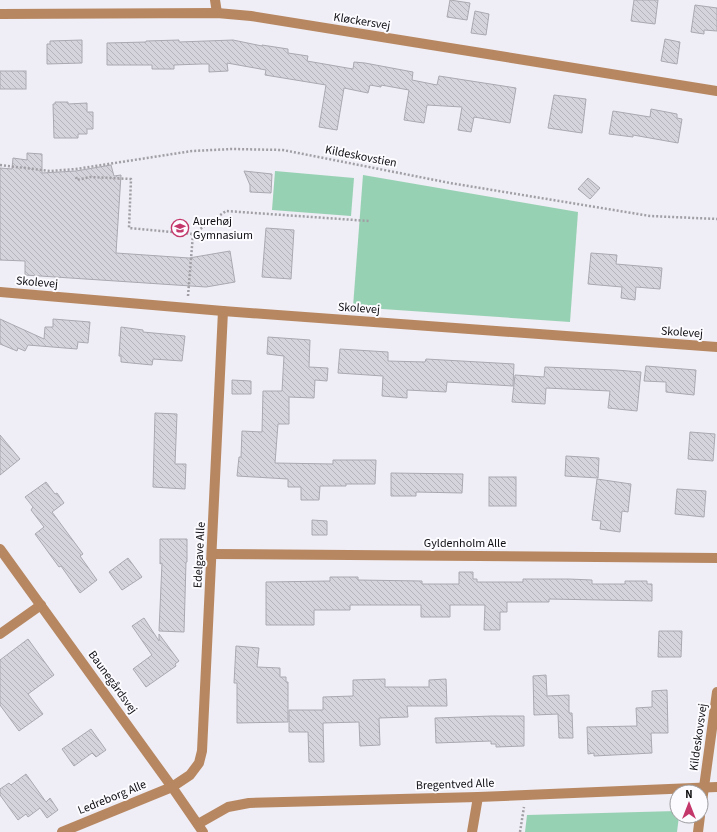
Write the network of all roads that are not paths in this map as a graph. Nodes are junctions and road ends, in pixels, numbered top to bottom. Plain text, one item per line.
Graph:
1 (214, 0) edge
2 (216, 13) junction
3 (0, 14) edge
4 (717, 91) edge
5 (0, 292) edge
6 (223, 311) junction
7 (717, 347) edge
8 (0, 549) edge
9 (212, 554) junction
10 (717, 558) edge
11 (41, 605) junction
12 (0, 634) edge
13 (717, 692) edge
14 (705, 784) edge
15 (172, 787) junction
16 (669, 789) edge
17 (478, 797) junction
18 (201, 828) edge
19 (62, 832) edge
20 (472, 832) edge

1 - 2 street
2 - 3 street, Kløckersvej
2 - 4 street, Kløckersvej
5 - 6 street, Skolevej
6 - 7 street, Skolevej
6 - 9 street, Edelgave Alle
8 - 11 street, Baunegårdsvej
9 - 10 street, Gyldenholm Alle
9 - 15 street, Edelgave Alle
11 - 12 street
11 - 15 street, Baunegårdsvej
13 - 14 street, Kildeskovsvej
15 - 18 street, Baunegårdsvej
15 - 19 street, Ledreborg Alle
16 - 17 street, Bregentved Alle
17 - 18 street, Bregentved Alle
17 - 20 street

